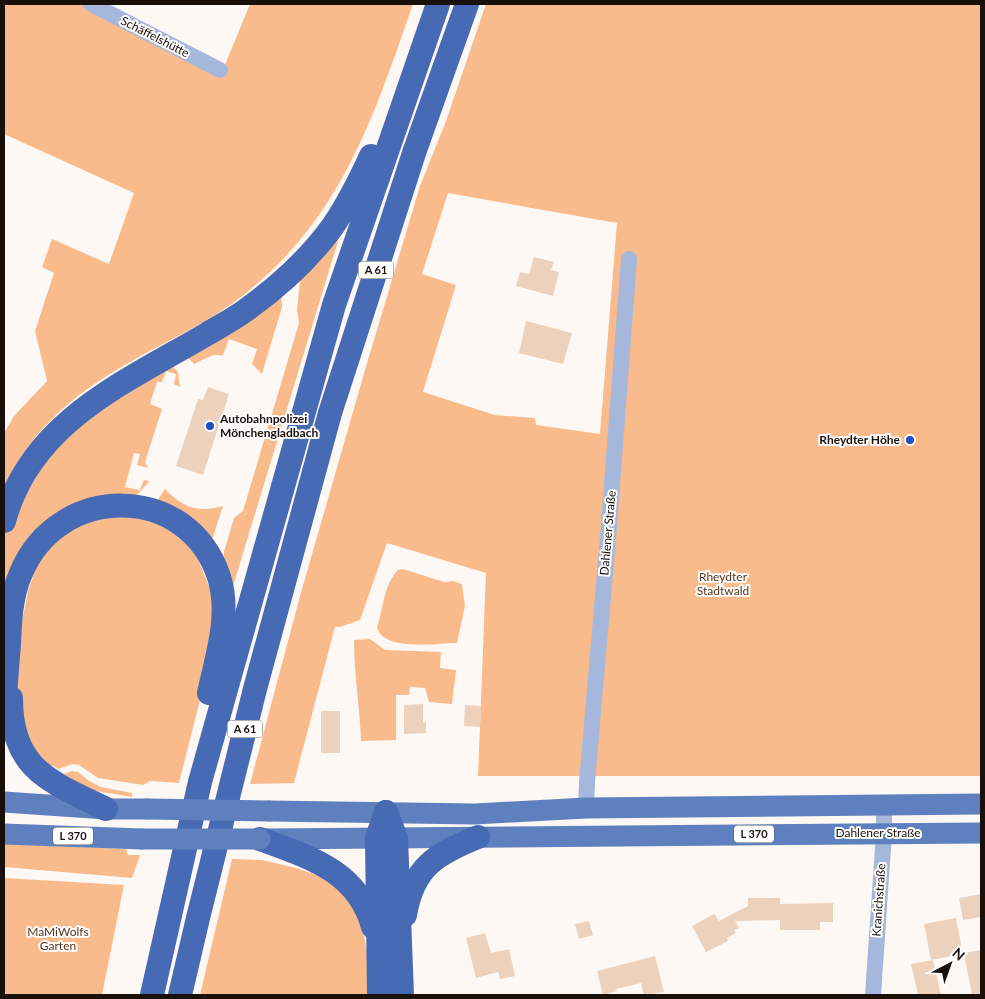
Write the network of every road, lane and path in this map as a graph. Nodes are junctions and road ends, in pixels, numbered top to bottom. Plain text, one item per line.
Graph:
1 (91, 4) edge
2 (438, 4) edge
3 (467, 4) edge
4 (426, 36) junction
5 (220, 70) dead end
6 (629, 259) dead end
7 (4, 521) edge
8 (10, 631) junction
9 (4, 716) edge
10 (200, 782) junction
11 (4, 802) edge
12 (884, 804) junction
13 (981, 804) edge
14 (586, 808) junction
15 (106, 809) junction
16 (386, 812) junction
17 (884, 833) junction
18 (981, 833) edge
19 (4, 834) edge
20 (478, 837) junction
21 (387, 838) junction
22 (260, 839) junction
23 (198, 918) junction
24 (389, 947) junction
25 (152, 995) edge
26 (180, 995) edge
27 (191, 995) edge
28 (379, 995) edge
29 (402, 995) edge
30 (874, 995) edge

1 - 5 street, Schäffelshütte
2 - 4 highway, A 61
3 - 23 highway, A 61
4 - 7 highway
4 - 10 highway, A 61
6 - 14 street, Dahlener Straße
8 - 9 highway
8 - 10 highway
8 - 15 highway
10 - 25 highway, A 61
11 - 15 main road
12 - 13 main road
12 - 14 main road
12 - 17 street, Kranichstraße
14 - 16 main road
15 - 16 main road, bridge
16 - 21 highway
17 - 18 main road, Dahlener Straße / L 370
17 - 20 main road, Dahlener Straße / L 370
17 - 30 street, Kranichstraße
19 - 22 main road, L 370, bridge
20 - 21 main road, L 370
20 - 24 highway
21 - 22 main road, L 370
21 - 24 highway
22 - 24 highway
23 - 26 highway, A 61
23 - 27 highway
24 - 28 highway
24 - 29 highway

